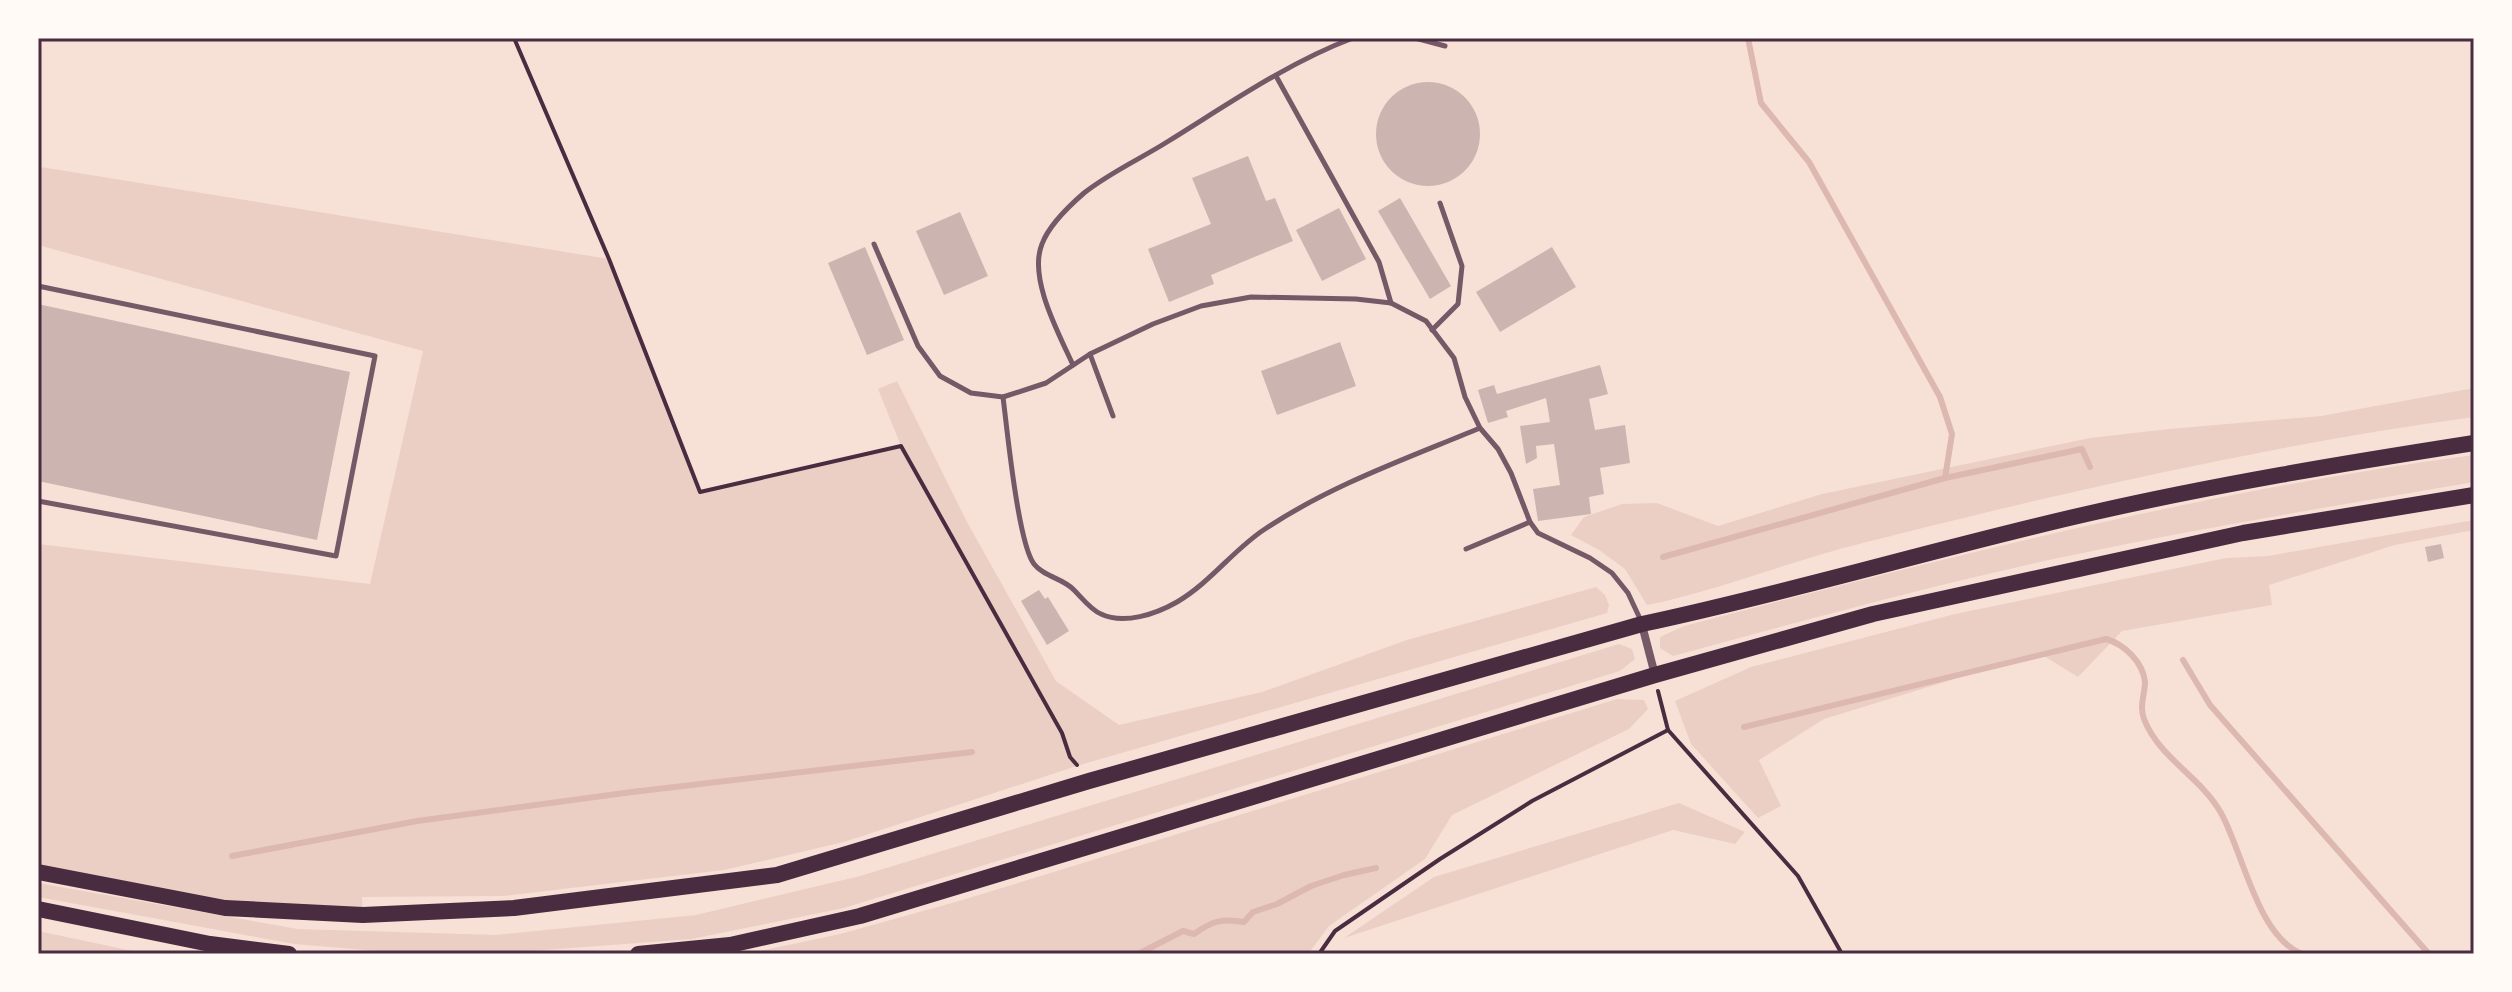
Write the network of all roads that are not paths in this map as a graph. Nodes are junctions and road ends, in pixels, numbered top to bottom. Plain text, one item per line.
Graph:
1 (1353, 38) edge
2 (1415, 38) edge
3 (1445, 46) dead end
4 (1276, 76) junction
5 (1440, 203) dead end
6 (874, 244) dead end
7 (38, 286) edge
8 (1391, 303) junction
9 (1432, 330) junction
10 (1090, 354) junction
11 (1073, 365) junction
12 (1003, 397) junction
13 (1113, 416) dead end
14 (1480, 428) junction
15 (2474, 443) edge
16 (2474, 495) edge
17 (38, 501) edge
18 (1530, 522) junction
19 (1466, 549) dead end
20 (1642, 624) junction
21 (1655, 675) junction
22 (38, 872) edge
23 (38, 909) edge
24 (289, 954) edge
25 (638, 954) edge

1 - 4 lane
2 - 3 lane
4 - 8 lane
4 - 11 lane
5 - 9 lane
6 - 12 lane
7 - 17 lane
8 - 9 lane
8 - 10 lane
9 - 14 lane
10 - 11 lane
10 - 13 lane
11 - 12 lane
12 - 14 lane
14 - 18 lane
15 - 20 highway
16 - 21 highway
18 - 19 lane
18 - 20 lane
20 - 21 street
20 - 22 highway
21 - 25 highway
23 - 24 highway

